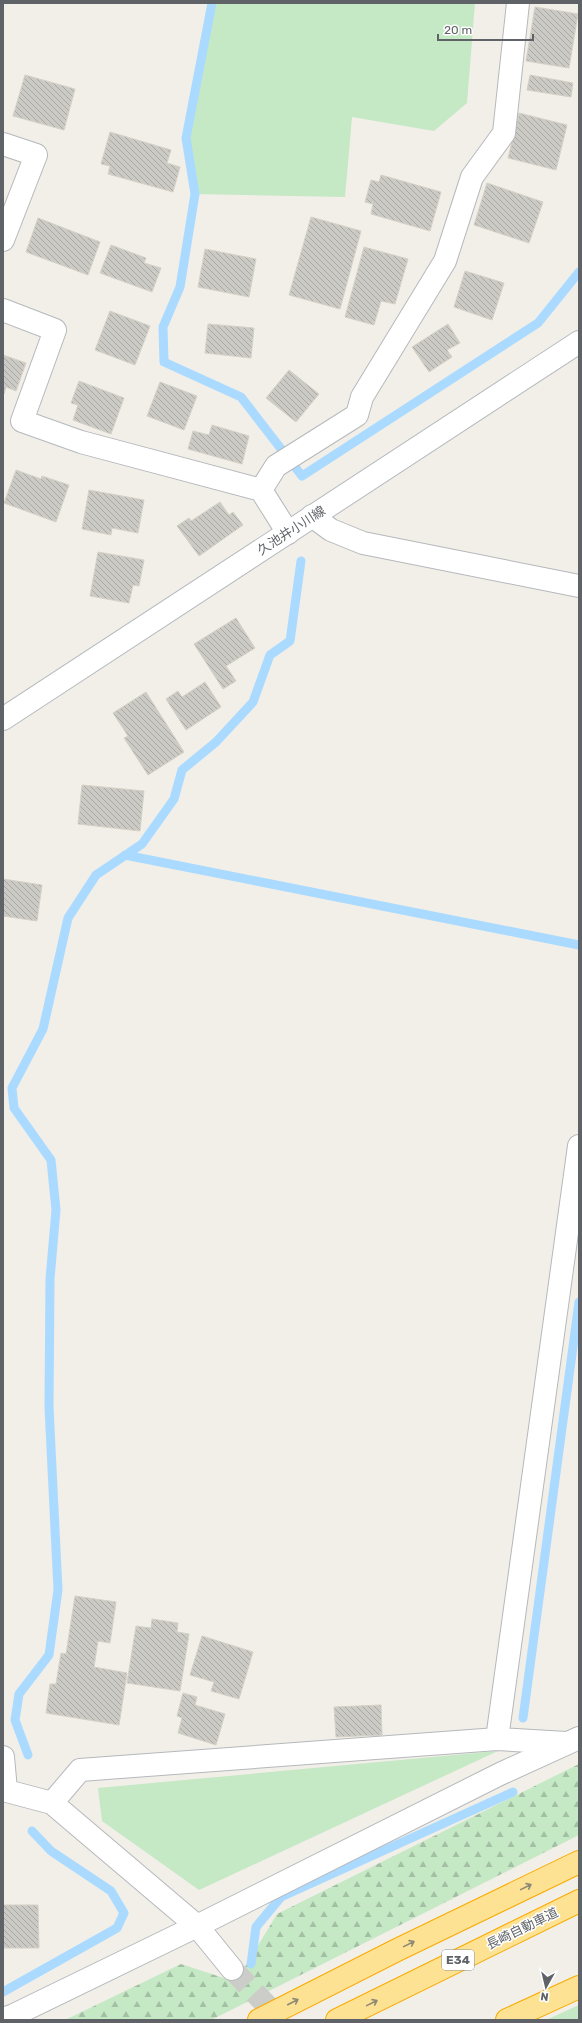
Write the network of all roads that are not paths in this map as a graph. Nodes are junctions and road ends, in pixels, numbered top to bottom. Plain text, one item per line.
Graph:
1 (518, 3) edge
2 (3, 144) edge
3 (3, 240) edge
4 (3, 310) edge
5 (579, 342) edge
6 (261, 490) junction
7 (312, 516) junction
8 (288, 533) junction
9 (579, 586) edge
10 (3, 719) edge
11 (579, 1146) edge
12 (497, 1739) junction
13 (574, 1741) edge
14 (3, 1757) edge
15 (5, 1790) edge
16 (52, 1803) junction
17 (579, 1862) edge
18 (579, 1901) edge
19 (198, 1926) junction
20 (232, 1969) tunnel mouth
21 (579, 1986) edge
22 (3, 2019) edge
23 (258, 2020) edge
24 (337, 2020) edge
25 (507, 2020) edge

1 - 6 street
2 - 3 street
4 - 6 street
5 - 7 street, 久池井小川線
6 - 8 street
7 - 8 street, 久池井小川線
7 - 9 street
8 - 10 street, 久池井小川線
11 - 12 street
12 - 13 street
12 - 16 street
13 - 19 street
14 - 15 street
15 - 16 street
16 - 19 street
23 -> 17 highway
24 -> 18 highway, 長崎自動車道 / E34
19 - 20 street
19 - 22 street
21 - 25 highway

